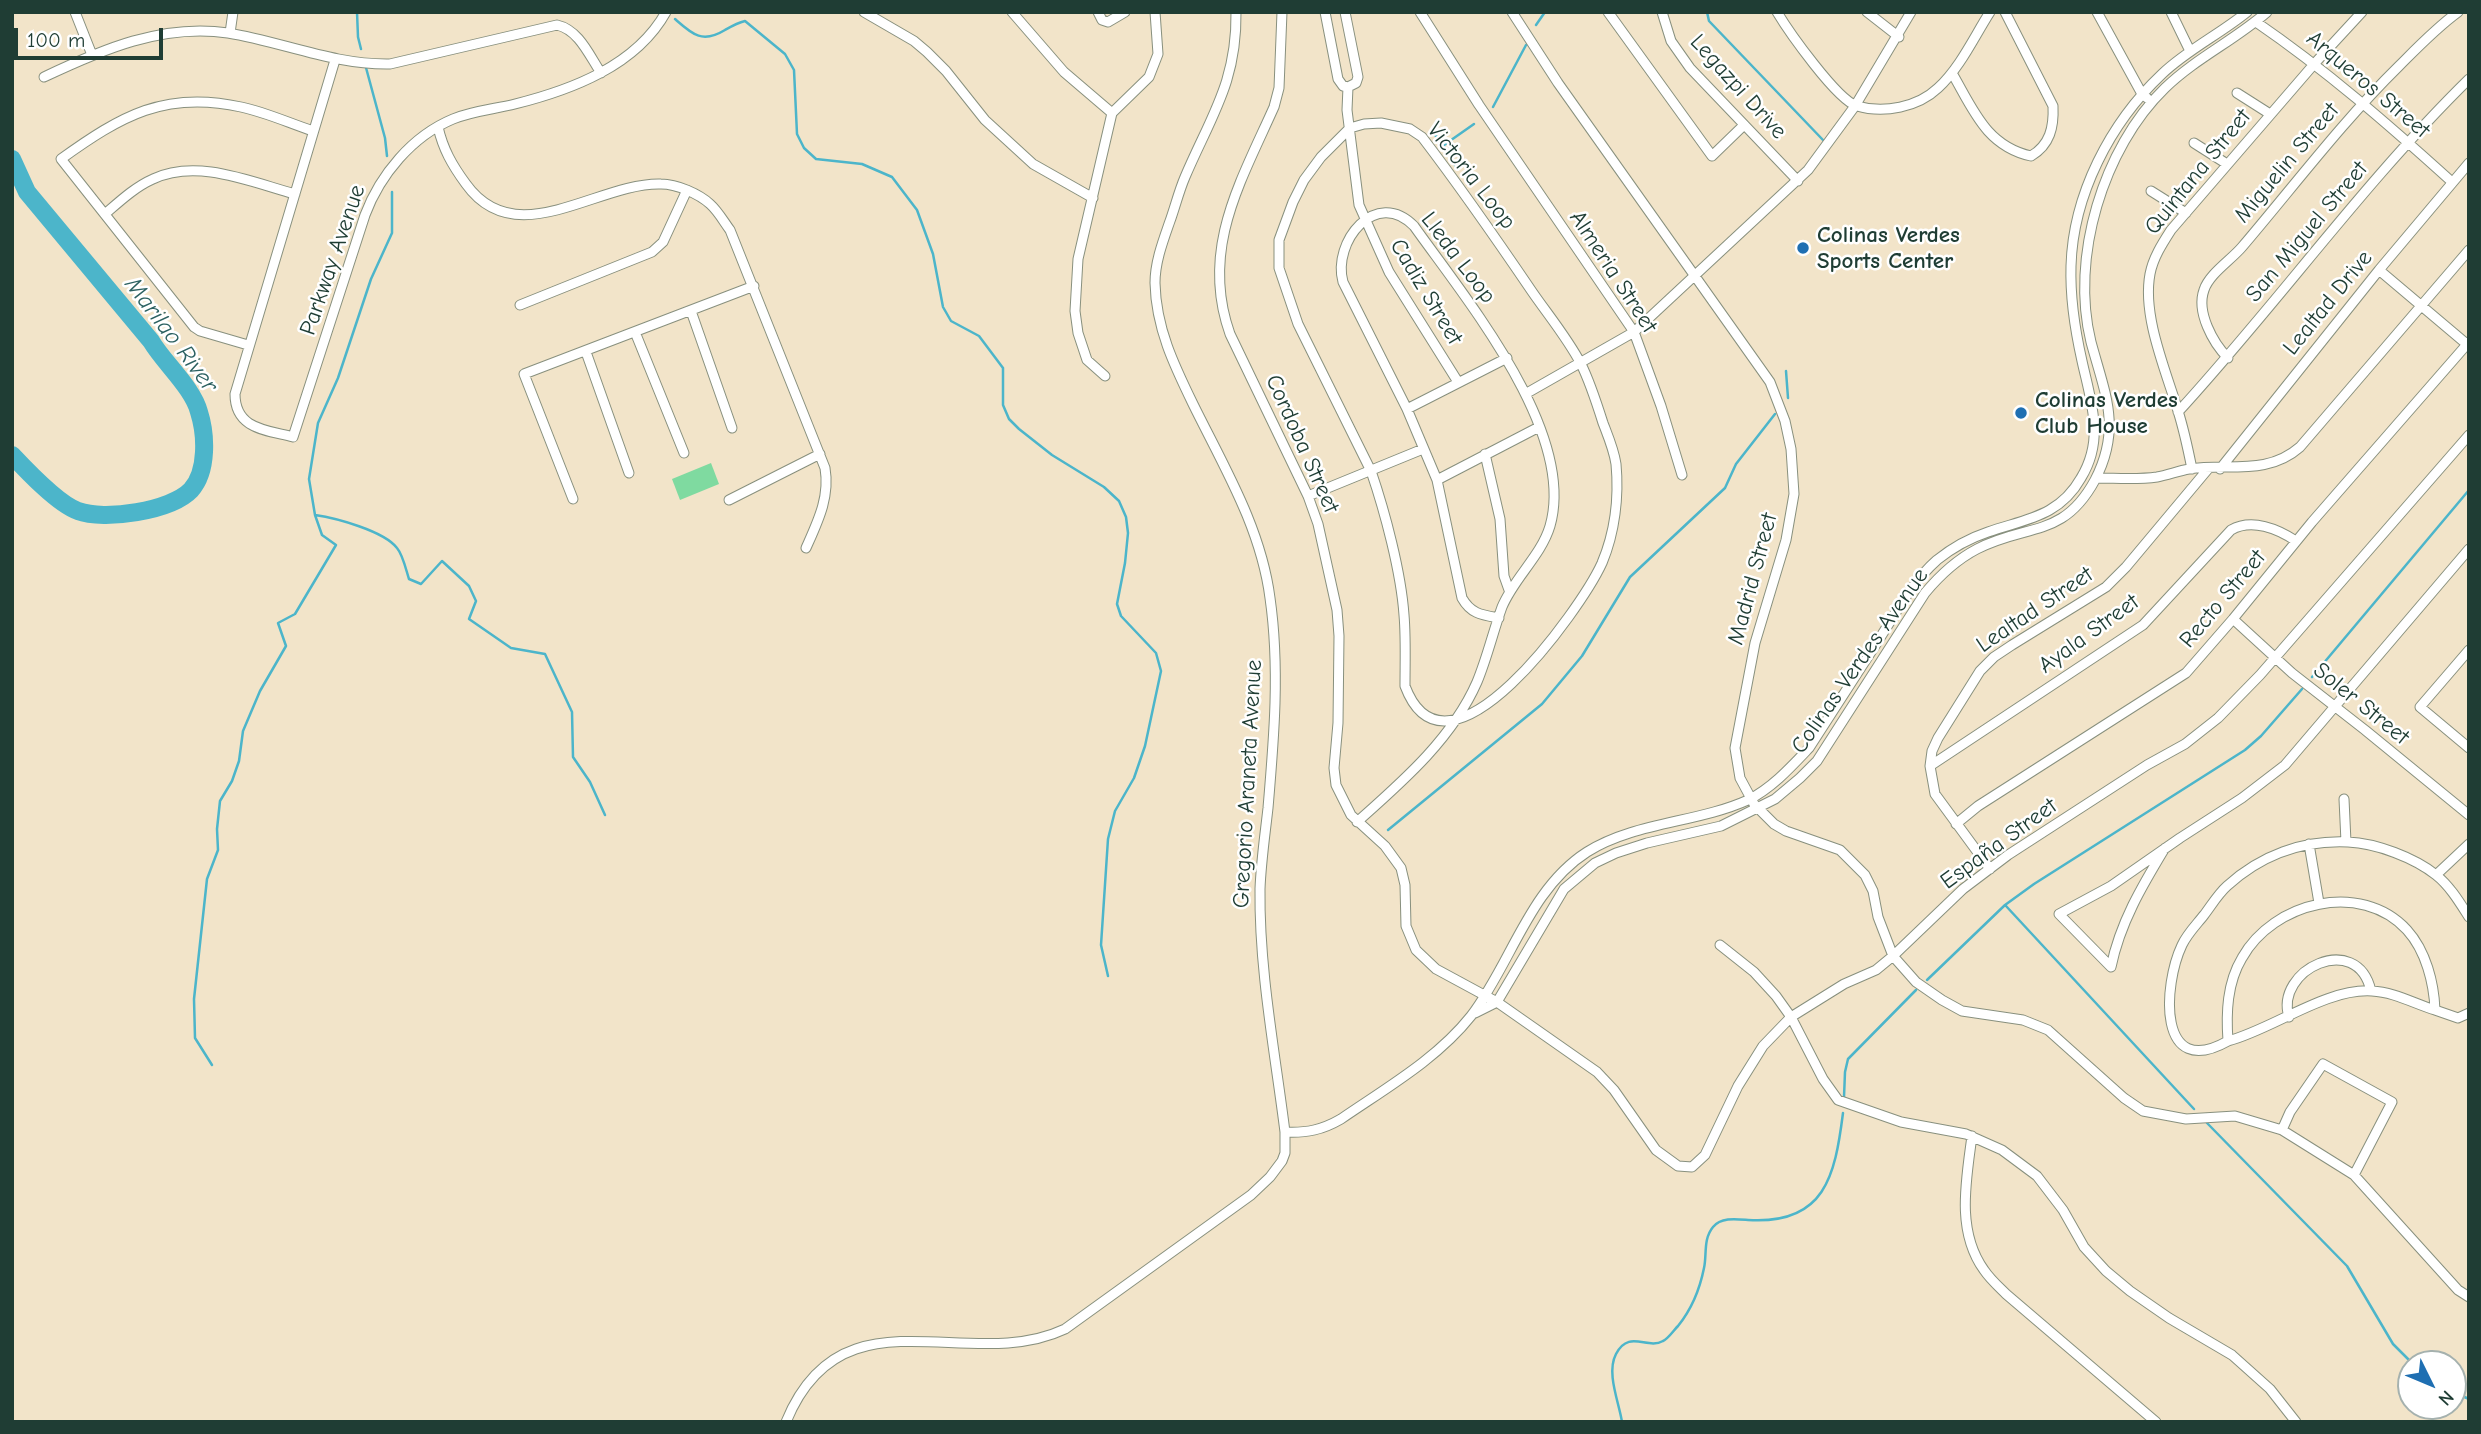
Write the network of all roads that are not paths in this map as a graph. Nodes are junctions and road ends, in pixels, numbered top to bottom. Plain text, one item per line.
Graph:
1 (75, 12) edge
2 (233, 12) edge
3 (666, 12) edge
4 (864, 12) edge
5 (1012, 12) edge
6 (1098, 12) edge
7 (1125, 12) edge
8 (1155, 12) edge
9 (1236, 12) edge
10 (1282, 12) edge
11 (1325, 12) edge
12 (1345, 12) edge
13 (1420, 12) edge
14 (1512, 12) edge
15 (1608, 12) edge
16 (1662, 12) edge
17 (1777, 12) edge
18 (1867, 12) edge
19 (1912, 12) edge
20 (1990, 12) edge
21 (2005, 12) edge
22 (2096, 12) edge
23 (2171, 12) edge
24 (2247, 12) edge
25 (2267, 12) edge
26 (2362, 12) edge
27 (2458, 12) edge
28 (2256, 22) junction
29 (230, 33) junction
30 (1899, 37) junction
31 (2190, 51) junction
32 (92, 55) junction
33 (335, 60) junction
34 (2315, 63) junction
35 (601, 73) junction
36 (1952, 73) junction
37 (44, 77) dead end
38 (2469, 79) edge
39 (1348, 87) junction
40 (2237, 93) dead end
41 (2142, 94) junction
42 (2362, 102) junction
43 (2153, 103) junction
44 (1855, 106) junction
45 (1112, 113) junction
46 (2270, 114) junction
47 (1744, 125) junction
48 (438, 127) junction
49 (1350, 128) junction
50 (313, 131) junction
51 (2408, 142) junction
52 (2194, 143) dead end
53 (2469, 163) edge
54 (2227, 164) junction
55 (1798, 181) junction
56 (2452, 182) junction
57 (687, 190) junction
58 (2151, 191) dead end
59 (295, 194) junction
60 (1093, 198) junction
61 (2186, 213) junction
62 (105, 214) junction
63 (1366, 219) junction
64 (2469, 250) edge
65 (2379, 270) junction
66 (1695, 277) junction
67 (754, 286) junction
68 (520, 305) dead end
69 (2421, 305) junction
70 (691, 312) junction
71 (635, 332) junction
72 (1634, 332) junction
73 (2468, 344) edge
74 (248, 345) junction
75 (586, 352) junction
76 (1507, 358) junction
77 (2228, 358) junction
78 (1581, 364) junction
79 (1105, 376) dead end
80 (1458, 382) junction
81 (1527, 393) junction
82 (1407, 409) junction
83 (2178, 412) junction
84 (732, 428) dead end
85 (1539, 428) junction
86 (2469, 435) edge
87 (1423, 449) junction
88 (684, 453) dead end
89 (820, 454) junction
90 (1485, 454) junction
91 (2192, 469) junction
92 (2220, 469) junction
93 (2208, 470) junction
94 (1371, 471) junction
95 (629, 473) dead end
96 (1682, 475) dead end
97 (2096, 478) junction
98 (1437, 480) junction
99 (1308, 496) junction
100 (573, 499) dead end
101 (729, 500) dead end
102 (2296, 541) junction
103 (806, 548) dead end
104 (2469, 549) edge
105 (1509, 590) junction
106 (1499, 618) junction
107 (2233, 619) junction
108 (2469, 650) edge
109 (2275, 657) junction
110 (2335, 707) junction
111 (1455, 719) junction
112 (2469, 748) edge
113 (1930, 766) junction
114 (1751, 798) junction
115 (2344, 799) dead end
116 (1759, 808) junction
117 (2469, 815) edge
118 (1357, 822) junction
119 (1956, 824) junction
120 (2346, 842) junction
121 (2309, 844) junction
122 (2469, 844) edge
123 (2165, 848) junction
124 (1990, 869) junction
125 (2436, 875) junction
126 (2319, 903) junction
127 (2469, 918) edge
128 (1720, 945) dead end
129 (1893, 956) junction
130 (2371, 991) junction
131 (1486, 995) junction
132 (1497, 1002) junction
133 (2435, 1010) junction
134 (2469, 1013) edge
135 (1472, 1014) junction
136 (1791, 1017) junction
137 (2289, 1017) junction
138 (2228, 1041) junction
139 (2282, 1130) junction
140 (1285, 1132) junction
141 (1972, 1136) junction
142 (2354, 1175) junction
143 (2469, 1297) edge
144 (786, 1422) edge
145 (2156, 1422) edge
146 (2296, 1422) edge

1 - 32 street
2 - 29 street
3 - 35 street, Parkway Avenue
4 - 60 street
5 - 45 street
6 - 7 street
8 - 45 street
9 - 140 street, Gregorio Araneta Avenue
10 - 99 street, Cordoba Street
11 - 39 street
12 - 39 street
13 - 72 street, Almeria Street
14 - 66 street, Madrid Street
15 - 47 street
16 - 47 street, Legazpi Drive
17 - 44 street
18 - 30 street
19 - 30 street
20 - 36 street
21 - 36 street
22 - 41 street
23 - 31 street
24 - 31 street, Colinas Verdes Avenue
25 - 28 street, Colinas Verdes Avenue
26 - 34 street, Quintana Street
27 - 42 street, Miguelin Street
28 - 34 street, Arqueros Street
28 - 43 street, Colinas Verdes Avenue
29 - 32 street
29 - 33 street
30 - 44 street
31 - 41 street, Colinas Verdes Avenue
32 - 37 street
33 - 35 street
33 - 50 street
34 - 42 street, Arqueros Street
34 - 46 street, Quintana Street
35 - 48 street, Parkway Avenue
36 - 44 street
38 - 51 street, San Miguel Street
39 - 49 street, Cadiz Street
40 - 46 street
41 - 43 street
41 - 114 street, Colinas Verdes Avenue
42 - 51 street, Arqueros Street
42 - 77 street, Miguelin Street
43 - 97 street, Colinas Verdes Avenue
44 - 55 street
45 - 60 street
46 - 54 street, Quintana Street
47 - 55 street, Legazpi Drive
48 - 57 street
48 - 74 street, Parkway Avenue
49 - 63 street, Cadiz Street
49 - 78 street, Victoria Loop
49 - 94 street
50 - 59 street
50 - 62 street
51 - 56 street, Arqueros Street
51 - 77 street, San Miguel Street
52 - 54 street
53 - 56 street, Lealtad Drive
54 - 61 street, Quintana Street
55 - 66 street
56 - 65 street, Lealtad Drive
57 - 67 street
57 - 68 street
58 - 61 street
59 - 62 street
59 - 74 street
60 - 79 street
61 - 83 street, Quintana Street
62 - 74 street
63 - 76 street, Lleda Loop
63 - 80 street, Cadiz Street
63 - 82 street
64 - 69 street
65 - 69 street
65 - 92 street, Lealtad Drive
66 - 72 street
66 - 114 street, Madrid Street
67 - 70 street
67 - 89 street
69 - 73 street
69 - 92 street
70 - 71 street
70 - 84 street
71 - 75 street
71 - 88 street
72 - 78 street
72 - 96 street, Almeria Street
73 - 102 street, Recto Street
75 - 95 street
75 - 100 street
76 - 80 street
76 - 81 street, Lleda Loop
77 - 83 street, San Miguel Street
78 - 81 street
78 - 111 street, Victoria Loop
80 - 82 street
81 - 85 street, Lleda Loop
82 - 87 street
83 - 91 street, Quintana Street
85 - 90 street
85 - 105 street, Lleda Loop
86 - 109 street, España Street
87 - 94 street
87 - 98 street
89 - 101 street
89 - 103 street
90 - 98 street
90 - 105 street
91 - 93 street
91 - 97 street
92 - 93 street
93 - 113 street, Lealtad Street
94 - 99 street
94 - 111 street
97 - 116 street, Colinas Verdes Avenue
98 - 106 street
99 - 118 street, Cordoba Street
102 - 107 street, Recto Street
102 - 113 street, Ayala Street
104 - 110 street
105 - 106 street, Lleda Loop
106 - 111 street, Lleda Loop
107 - 109 street, Soler Street
107 - 119 street, Recto Street
108 - 112 street
109 - 110 street, Soler Street
109 - 124 street, España Street
110 - 117 street, Soler Street
110 - 123 street
111 - 118 street, Lleda Loop
113 - 119 street
114 - 116 street, Madrid Street
114 - 131 street, Colinas Verdes Avenue
115 - 120 street
116 - 129 street, Madrid Street
116 - 132 street, Colinas Verdes Avenue
118 - 131 street, Cordoba Street
119 - 124 street
120 - 121 street
120 - 125 street
121 - 126 street
121 - 138 street
122 - 125 street
123 - 123 street
124 - 129 street, España Street
125 - 127 street
126 - 133 street
126 - 138 street
128 - 136 street
129 - 136 street, España Street
129 - 139 street
130 - 133 street
130 - 137 street
130 - 137 street
131 - 132 street, Cordoba Street
131 - 135 street, Colinas Verdes Avenue
132 - 135 street, Colinas Verdes Avenue
132 - 136 street, España Street
133 - 134 street
135 - 140 street, Colinas Verdes Avenue
136 - 141 street
137 - 138 street
139 - 142 street
139 - 142 street
140 - 144 street, Gregorio Araneta Avenue
141 - 145 street
141 - 146 street
142 - 143 street

